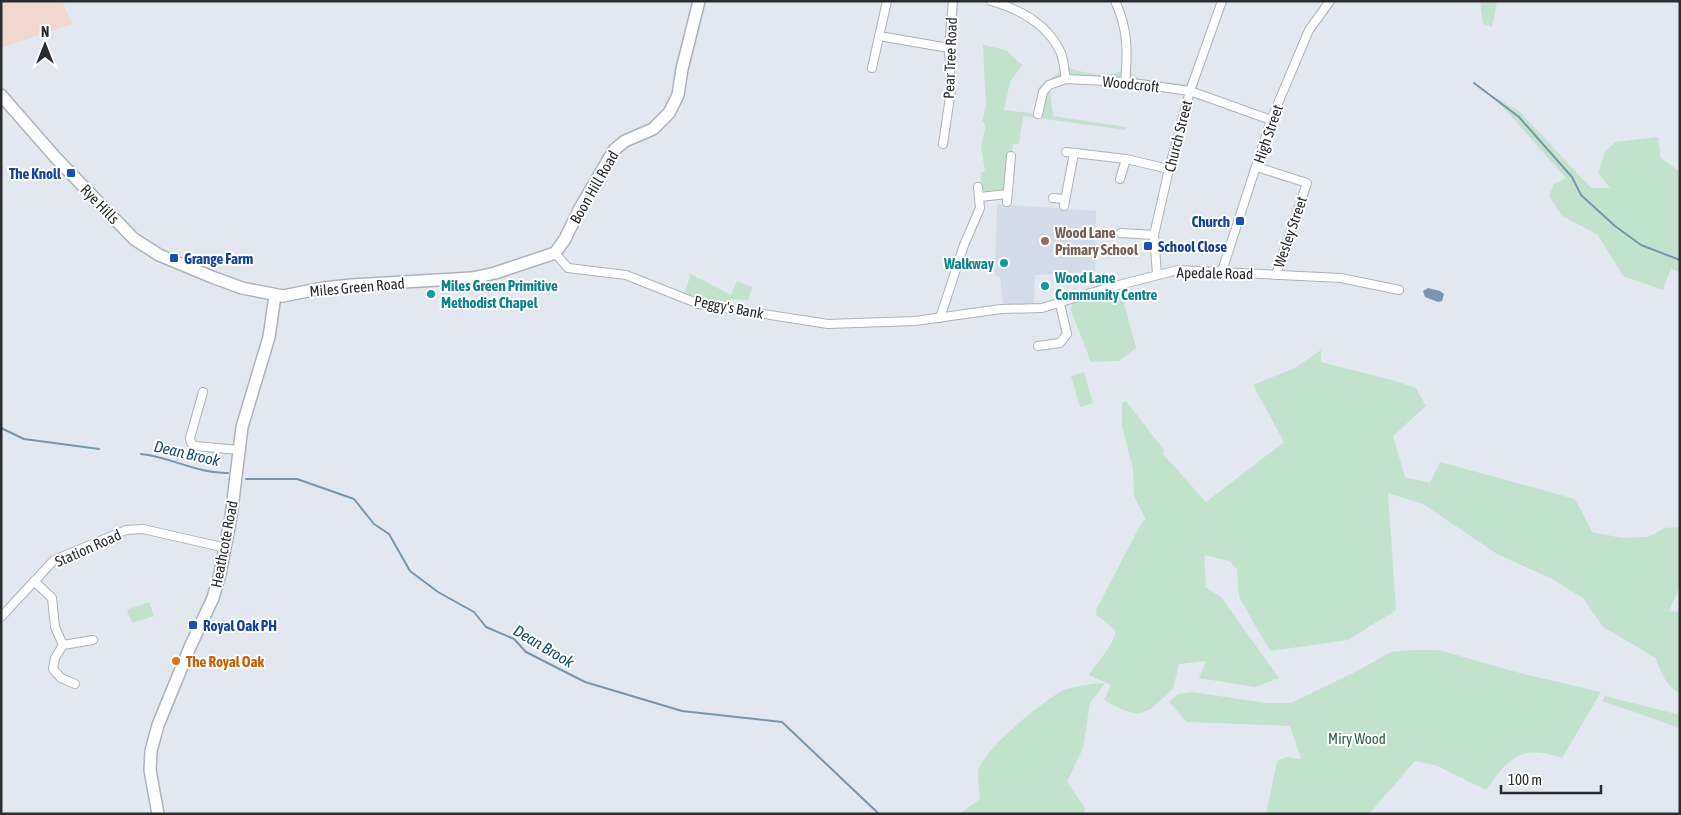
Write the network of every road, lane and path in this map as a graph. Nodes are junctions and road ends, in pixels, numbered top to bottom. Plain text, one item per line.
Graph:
1 (699, 1) edge
2 (887, 1) edge
3 (953, 1) edge
4 (991, 1) edge
5 (1115, 1) edge
6 (1222, 1) edge
7 (1330, 1) edge
8 (879, 36) junction
9 (949, 48) junction
10 (872, 68) dead end
11 (1066, 79) junction
12 (1125, 82) junction
13 (1190, 91) junction
14 (1, 95) edge
15 (1038, 114) dead end
16 (1271, 120) junction
17 (943, 144) dead end
18 (1011, 156) dead end
19 (1126, 159) junction
20 (1257, 167) junction
21 (1169, 169) junction
22 (1120, 179) dead end
23 (978, 187) dead end
24 (980, 197) junction
25 (1053, 198) dead end
26 (1121, 233) dead end
27 (1154, 235) junction
28 (555, 253) junction
29 (1218, 272) junction
30 (1157, 274) junction
31 (1276, 275) junction
32 (1400, 290) dead end
33 (275, 296) junction
34 (1060, 304) junction
35 (940, 318) junction
36 (915, 322) joint
37 (1038, 346) dead end
38 (203, 392) dead end
39 (239, 450) junction
40 (226, 548) junction
41 (34, 581) junction
42 (1, 617) edge
43 (93, 640) dead end
44 (63, 645) junction
45 (74, 684) dead end
46 (158, 814) edge

1 - 28 street, Boon Hill Road
2 - 8 street
3 - 9 street, Pear Tree Road
4 - 11 street
5 - 12 street
6 - 13 street, Church Street
7 - 16 street, High Street
8 - 9 street
8 - 10 street
9 - 17 street, Pear Tree Road
11 - 12 street, Woodcroft
11 - 15 street, Woodcroft
12 - 13 street, Woodcroft
13 - 16 street, Woodcroft
13 - 21 street, Church Street
14 - 33 street, Rye Hills
16 - 20 street, High Street
18 - 24 street
19 - 21 street
19 - 22 street
19 - 25 street
20 - 29 street, High Street
20 - 31 street, Wesley Street
21 - 27 street, Church Street
23 - 24 street
24 - 35 street
26 - 27 street
27 - 30 street, Church Street
28 - 33 street, Miles Green Road
28 - 36 street, Peggy's Bank
29 - 30 street, Apedale Road
29 - 31 street, Apedale Road
30 - 34 street, Apedale Road
31 - 32 street, Apedale Road
33 - 39 street, Heathcote Road
34 - 35 street, Apedale Road
34 - 37 street
35 - 36 street, Apedale Road
38 - 39 street
39 - 40 street, Heathcote Road
40 - 41 street, Station Road
40 - 46 street, Heathcote Road
41 - 42 street, Station Road
41 - 44 street
43 - 44 street
44 - 45 street

